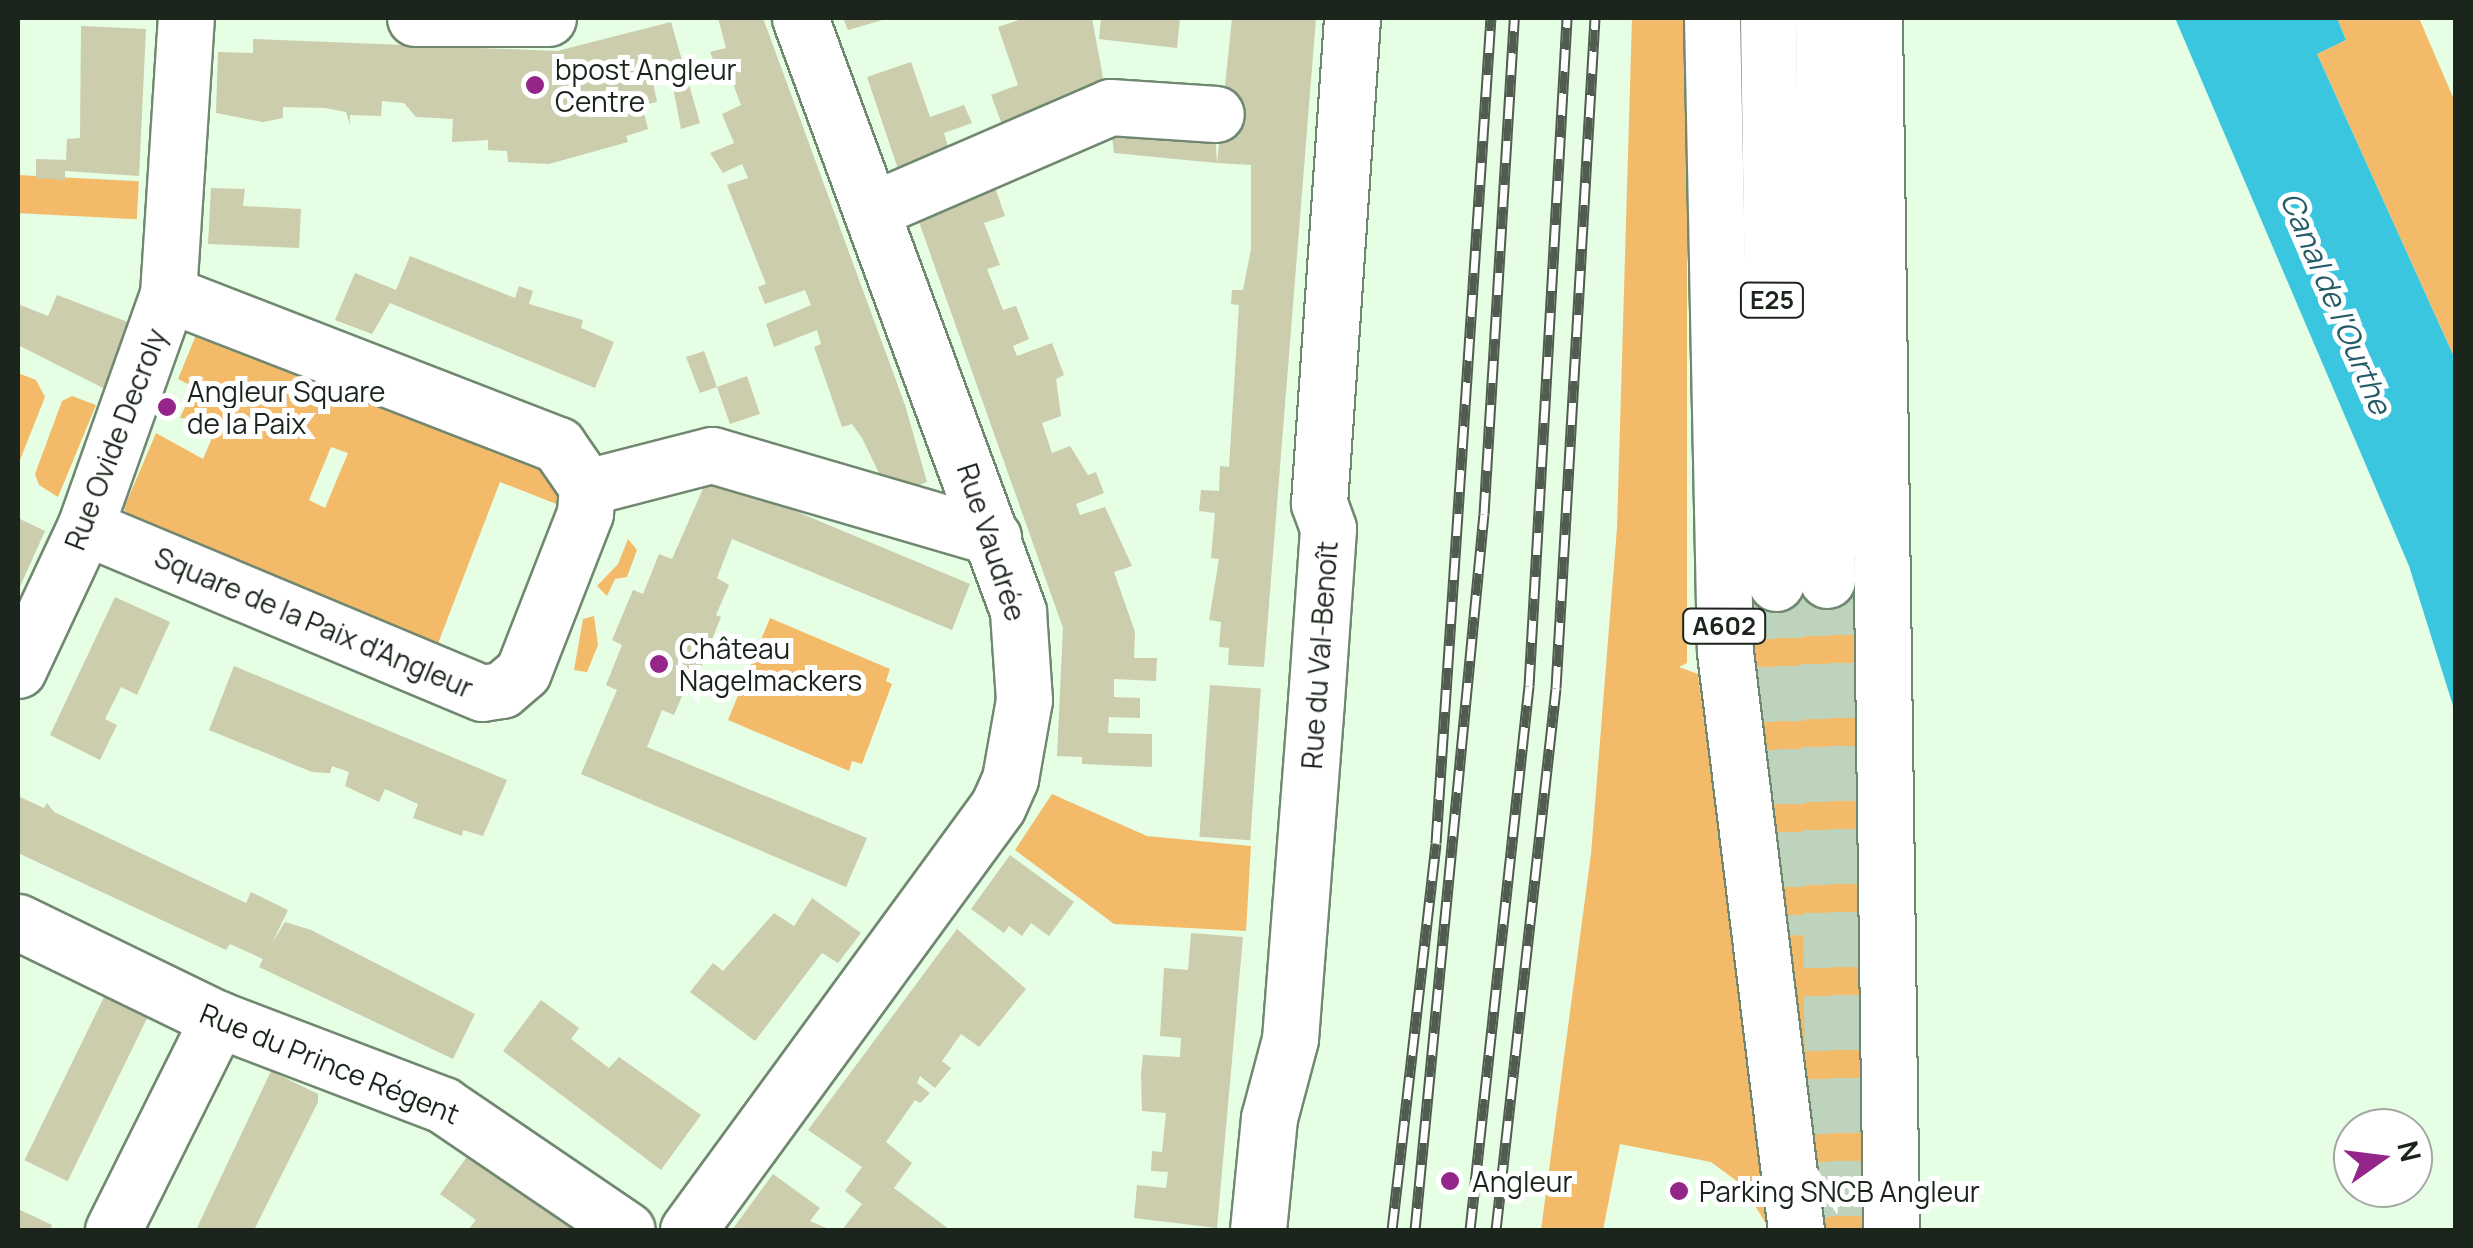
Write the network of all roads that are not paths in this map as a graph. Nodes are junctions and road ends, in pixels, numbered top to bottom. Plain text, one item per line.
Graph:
1 (186, 18) edge
2 (416, 18) edge
3 (548, 18) edge
4 (800, 18) edge
5 (1352, 18) edge
6 (1712, 18) edge
7 (1768, 18) edge
8 (1823, 18) edge
9 (1874, 18) edge
10 (1216, 114) dead end
11 (872, 210) junction
12 (168, 294) junction
13 (587, 487) junction
14 (84, 526) junction
15 (993, 537) junction
16 (18, 670) edge
17 (18, 922) edge
18 (218, 1019) junction
19 (113, 1230) edge
20 (627, 1230) edge
21 (688, 1230) edge
22 (1258, 1230) edge
23 (1796, 1230) edge
24 (1891, 1230) edge

1 - 12 main road, Rue Ovide Decroly
2 - 3 main road
4 - 11 main road, Rue Vaudrée
5 - 22 main road, Rue du Val-Benoît
6 - 23 main road, A602
7 - 8 main road, E25
9 - 24 main road
10 - 11 main road
11 - 15 main road, Rue Vaudrée
12 - 13 main road
12 - 14 main road, Rue Ovide Decroly
13 - 14 main road, Square de la Paix d'Angleur
13 - 15 main road
14 - 16 main road, Rue Ovide Decroly
15 - 21 main road, Rue Vaudrée
17 - 18 main road, Rue du Prince Régent
18 - 19 main road
18 - 20 main road, Rue du Prince Régent

